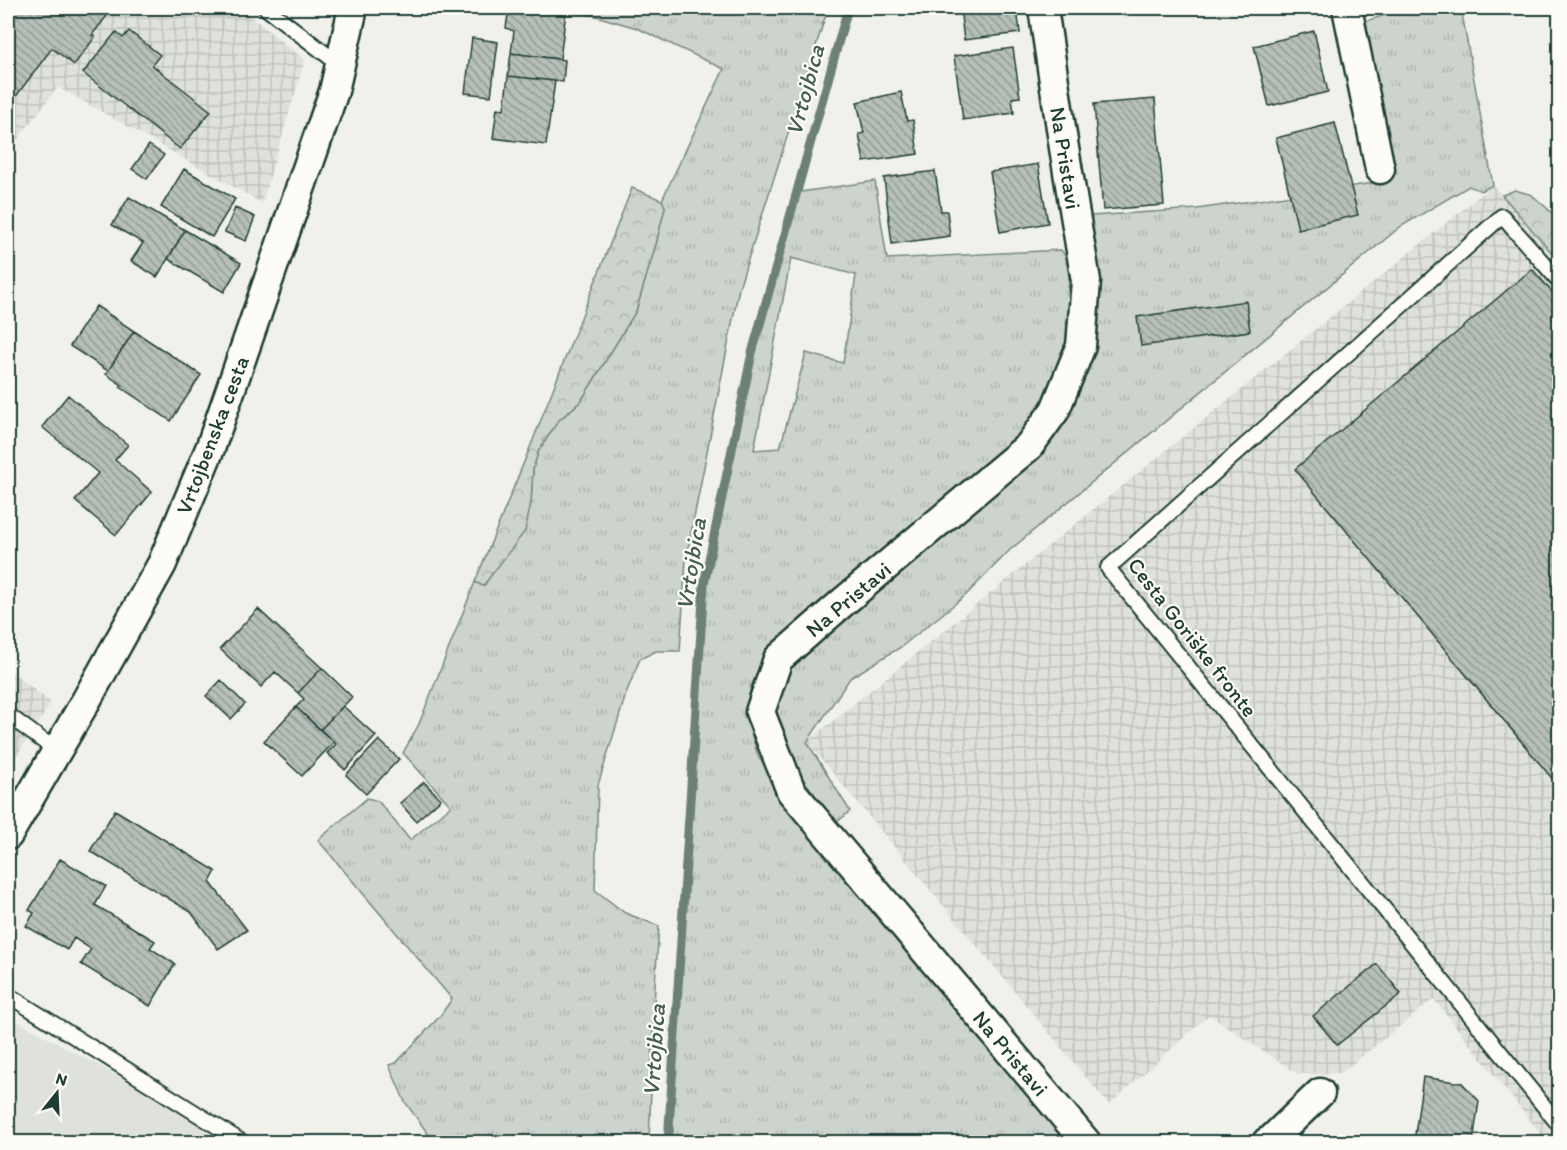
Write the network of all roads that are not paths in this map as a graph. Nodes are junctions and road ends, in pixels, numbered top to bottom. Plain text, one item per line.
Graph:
1 (266, 8) edge
2 (353, 8) edge
3 (1043, 8) edge
4 (1347, 8) edge
5 (341, 66) junction
6 (1380, 169) dead end
7 (1560, 282) edge
8 (8, 715) edge
9 (57, 751) junction
10 (8, 835) edge
11 (8, 995) edge
12 (1320, 1093) dead end
13 (1560, 1126) edge
14 (242, 1143) edge
15 (1086, 1143) edge
16 (1267, 1143) edge

1 - 5 lane
2 - 5 street, Vrtojbenska cesta
3 - 15 street, Na Pristavi
4 - 6 street
5 - 9 street, Vrtojbenska cesta
7 - 13 lane, Cesta Goriške fronte
8 - 9 lane
9 - 10 street, Vrtojbenska cesta
11 - 14 lane
12 - 16 street

